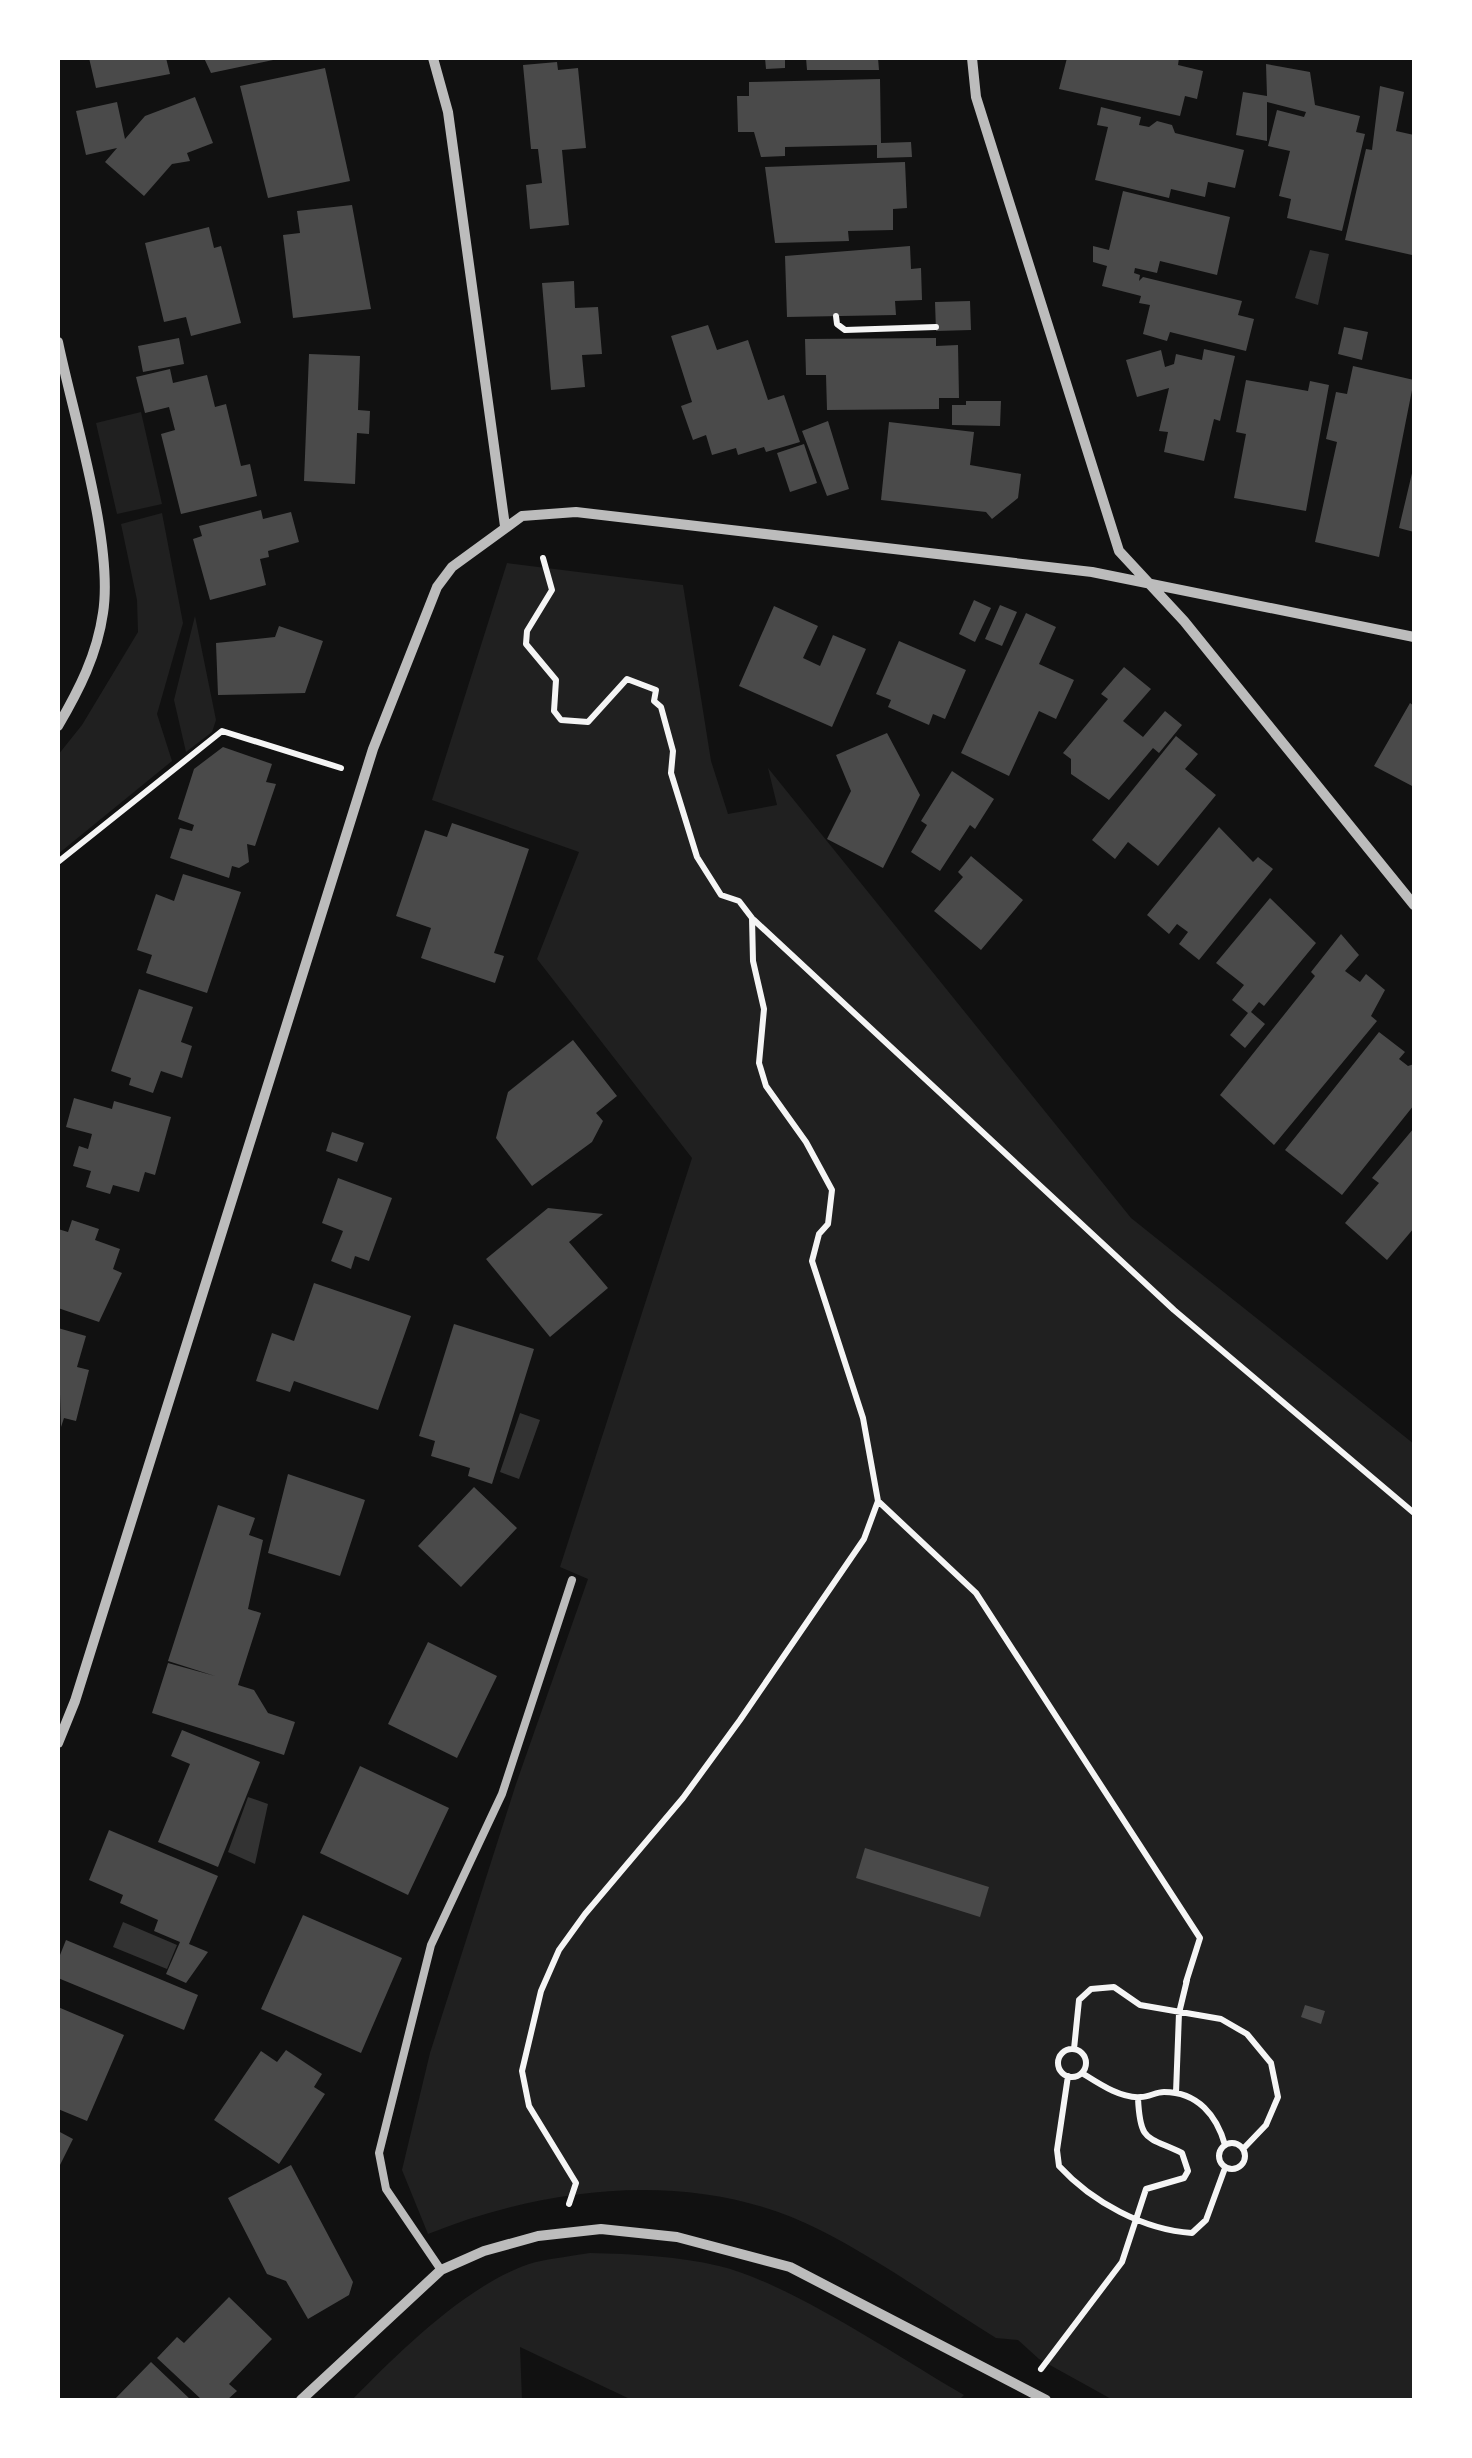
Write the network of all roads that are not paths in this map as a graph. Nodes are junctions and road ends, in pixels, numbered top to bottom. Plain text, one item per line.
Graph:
1 (433, 58) edge
2 (972, 58) edge
3 (58, 342) edge
4 (505, 526) junction
5 (1149, 584) junction
6 (1414, 637) edge
7 (58, 726) edge
8 (1414, 904) edge
9 (572, 1580) dead end
10 (58, 1743) edge
11 (441, 2270) junction
12 (301, 2400) edge
13 (1046, 2400) edge

1 - 4 street
2 - 5 street
3 - 7 street
4 - 5 street
4 - 10 street
5 - 6 street
5 - 8 street
9 - 11 lane
11 - 12 street
11 - 13 street

